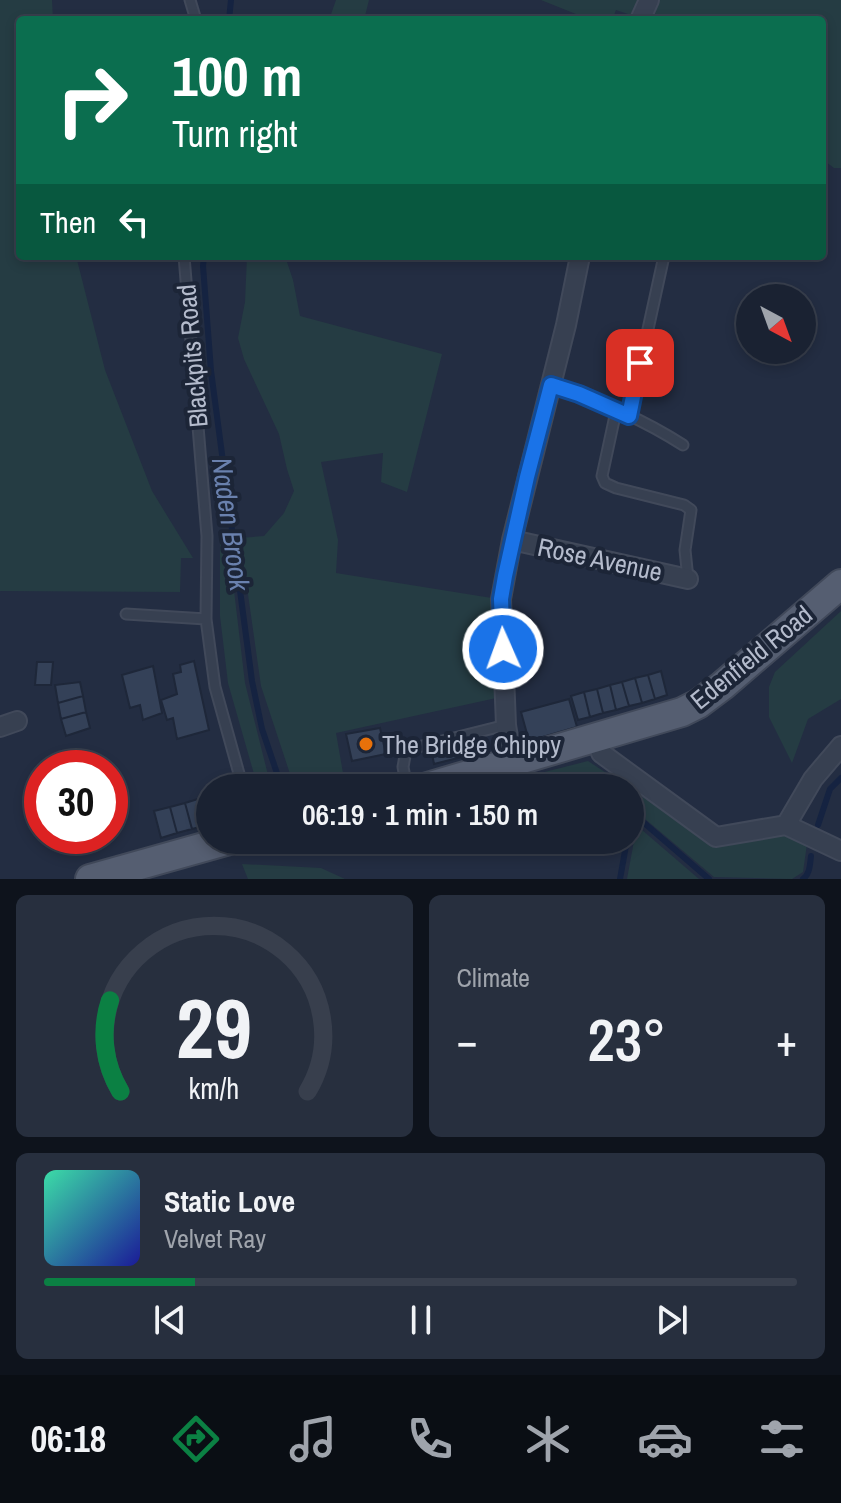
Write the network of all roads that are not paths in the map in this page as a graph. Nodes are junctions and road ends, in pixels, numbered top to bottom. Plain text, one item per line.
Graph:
1 (184, 260) edge
2 (579, 260) edge
3 (663, 260) edge
4 (551, 385) junction
5 (616, 411) junction
6 (629, 416) junction
7 (683, 445) dead end
8 (512, 540) junction
9 (688, 579) joint
10 (841, 584) edge
11 (126, 614) dead end
12 (206, 619) junction
13 (506, 725) junction
14 (596, 736) junction
15 (841, 746) edge
16 (512, 762) junction
17 (239, 774) edge
18 (404, 774) edge
19 (471, 774) edge
20 (786, 825) junction
21 (196, 850) edge
22 (841, 851) edge
23 (107, 878) edge

1 - 12 lane, Blackpits Road
2 - 4 street
3 - 6 lane
4 - 5 lane
4 - 8 street
5 - 6 lane
5 - 9 lane
6 - 7 lane
8 - 9 street, Rose Avenue
8 - 13 street
10 - 14 main road, Edenfield Road
11 - 12 lane
12 - 17 lane, Blackpits Road
13 - 16 street
13 - 18 lane
14 - 16 main road, Edenfield Road
14 - 20 street
15 - 20 street
16 - 19 main road, Edenfield Road
20 - 22 street
21 - 23 main road

